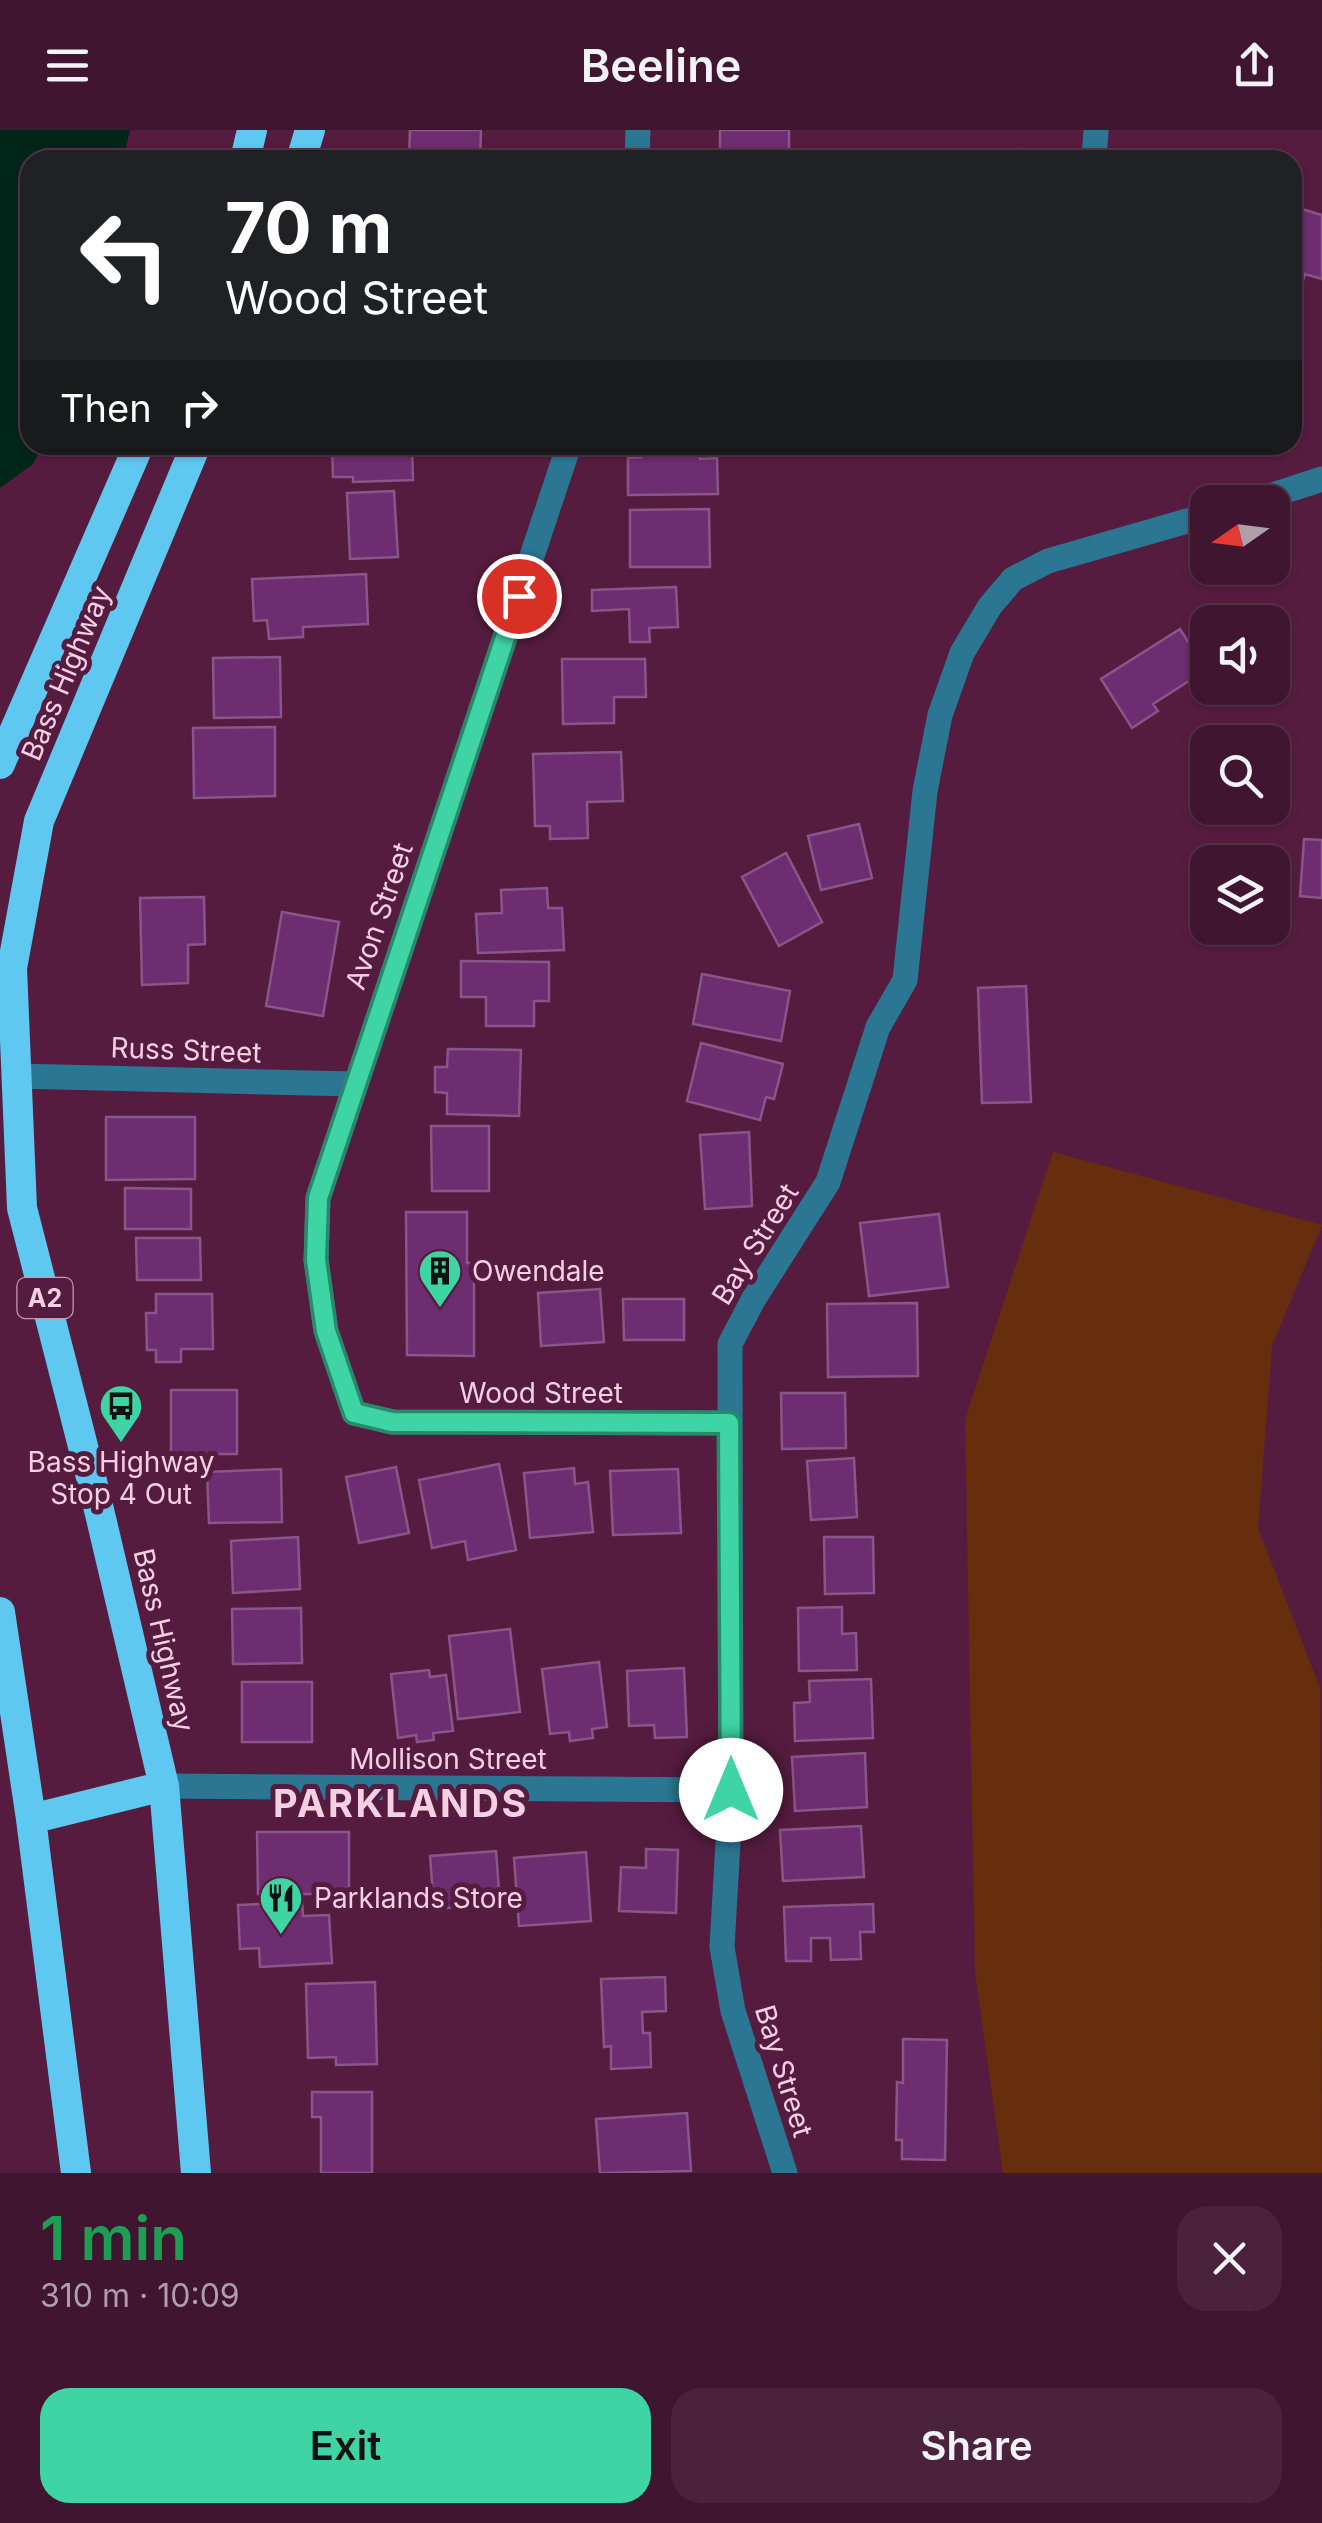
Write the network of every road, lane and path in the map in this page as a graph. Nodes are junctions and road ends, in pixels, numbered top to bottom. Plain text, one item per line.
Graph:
1 (135, 455) edge
2 (192, 455) edge
3 (566, 455) edge
4 (1322, 480) edge
5 (1290, 490) edge
6 (1190, 520) edge
7 (0, 764) edge
8 (16, 1076) junction
9 (354, 1084) junction
10 (354, 1413) joint
11 (729, 1423) junction
12 (0, 1612) edge
13 (164, 1786) junction
14 (731, 1790) junction
15 (30, 1818) junction
16 (76, 2173) edge
17 (196, 2173) edge
18 (785, 2173) edge

1 - 7 highway, Bass Highway
2 - 8 highway, Bass Highway / A2
3 - 9 street, Avon Street
4 - 5 street
6 - 11 street, Bay Street
8 - 9 street, Russ Street
8 - 13 highway, Bass Highway / A2
9 - 10 street, Avon Street
10 - 11 street, Wood Street
11 - 14 street, Bay Street
12 - 15 highway
13 - 14 street, Mollison Street
13 - 15 highway
13 - 17 highway, Bass Highway / A2
14 - 18 street, Bay Street
15 - 16 highway

